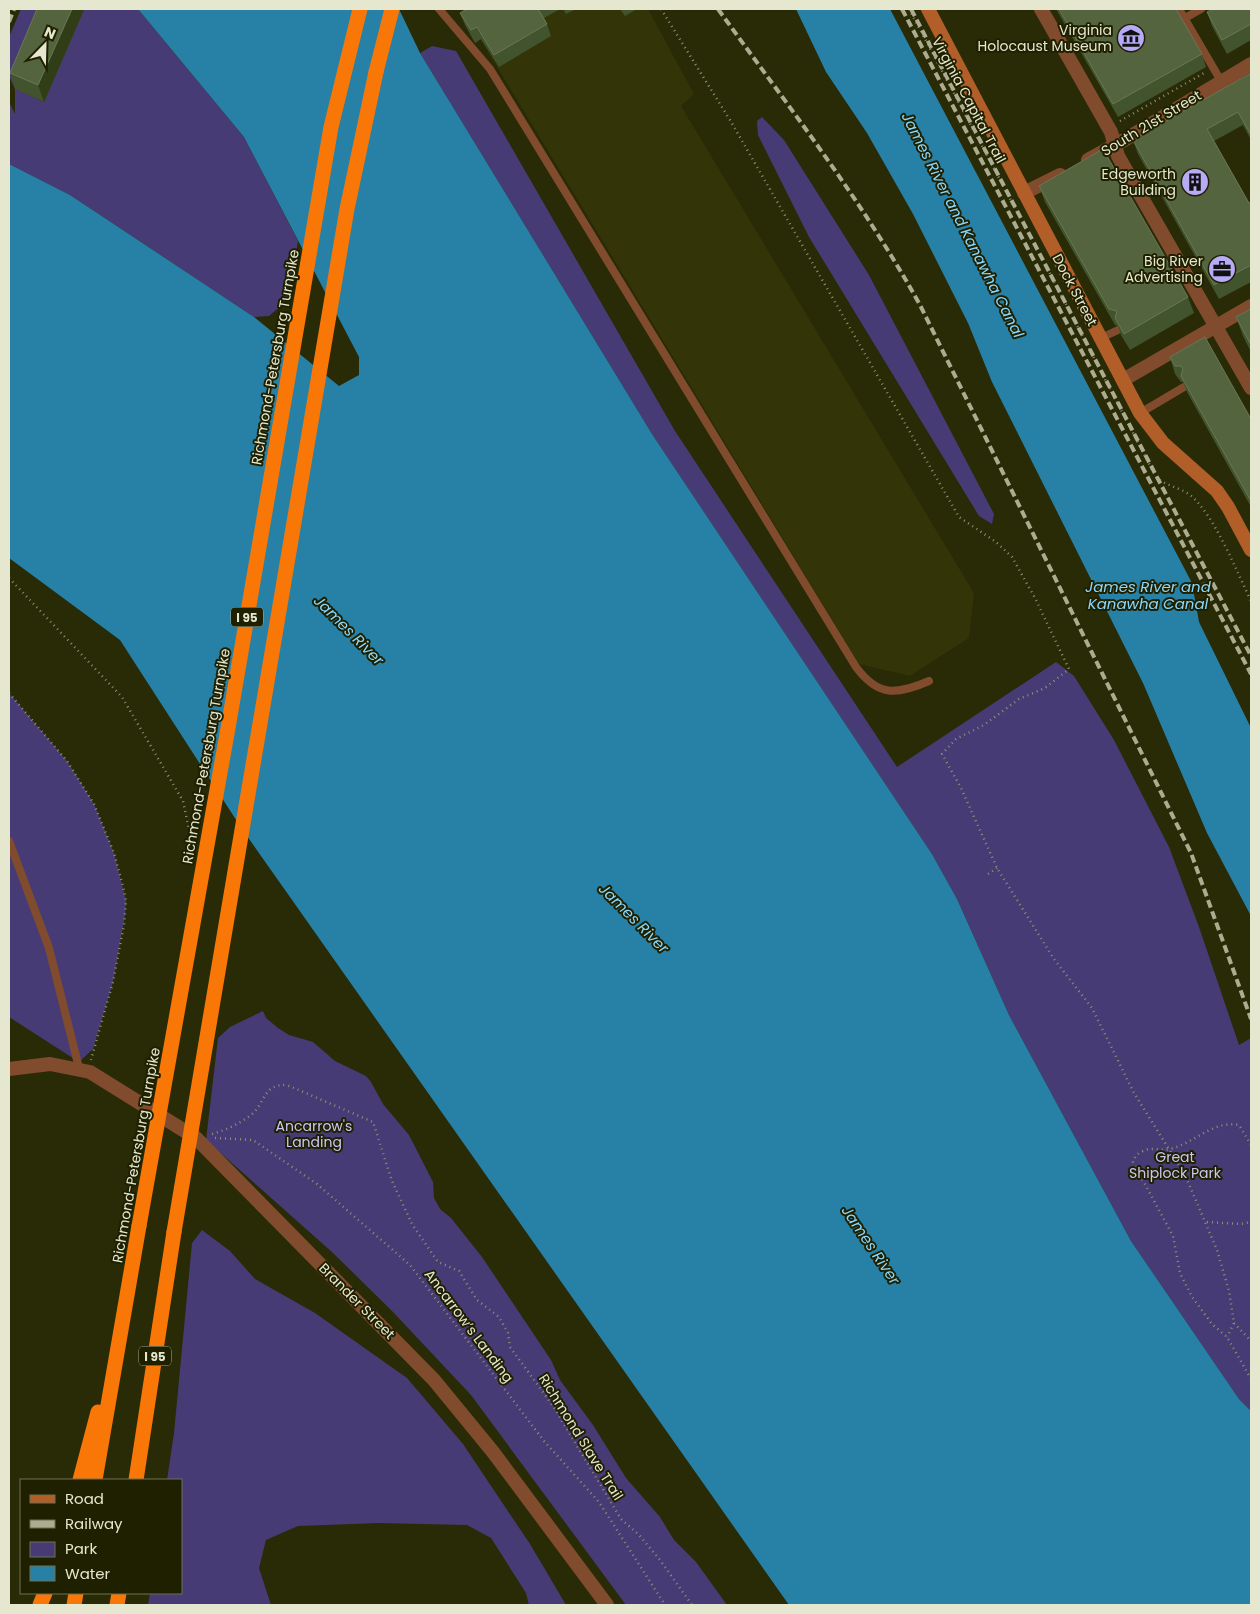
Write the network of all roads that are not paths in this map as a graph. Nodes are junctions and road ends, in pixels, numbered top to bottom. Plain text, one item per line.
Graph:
1 (360, 9) edge
2 (439, 9) edge
3 (928, 9) edge
4 (1041, 9) edge
5 (1179, 9) edge
6 (1201, 9) edge
7 (391, 12) edge
8 (1185, 18) junction
9 (1251, 64) edge
10 (1221, 81) junction
11 (1115, 145) junction
12 (1024, 193) junction
13 (1251, 306) edge
14 (1216, 326) junction
15 (1118, 330) edge
16 (1101, 338) junction
17 (1123, 380) junction
18 (1184, 387) edge
19 (1251, 388) edge
20 (1140, 413) junction
21 (1251, 550) edge
22 (929, 681) dead end
23 (9, 842) edge
24 (9, 1069) edge
25 (85, 1070) junction
26 (127, 1297) junction
27 (80, 1479) edge
28 (95, 1479) edge
29 (136, 1479) edge
30 (607, 1605) edge

1 - 26 highway, Richmond-Petersburg Turnpike / I 95, bridge
2 - 22 lane
3 - 12 main road, Dock Street
4 - 11 street
5 - 8 lane
6 - 8 lane
7 - 29 highway, I 95, bridge
8 - 10 lane
9 - 10 street, South 21st Street
10 - 11 street, South 21st Street
11 - 12 street, South 21st Street
11 - 14 street
12 - 16 main road, Dock Street
13 - 14 street
14 - 17 street
14 - 19 street
15 - 16 lane
16 - 17 main road, Dock Street
17 - 20 main road, Dock Street
18 - 20 lane
20 - 21 main road, Dock Street
23 - 25 lane
24 - 25 street, Brander Street
25 - 30 street, Brander Street
26 - 27 highway
26 - 28 highway, Richmond-Petersburg Turnpike / I 95

